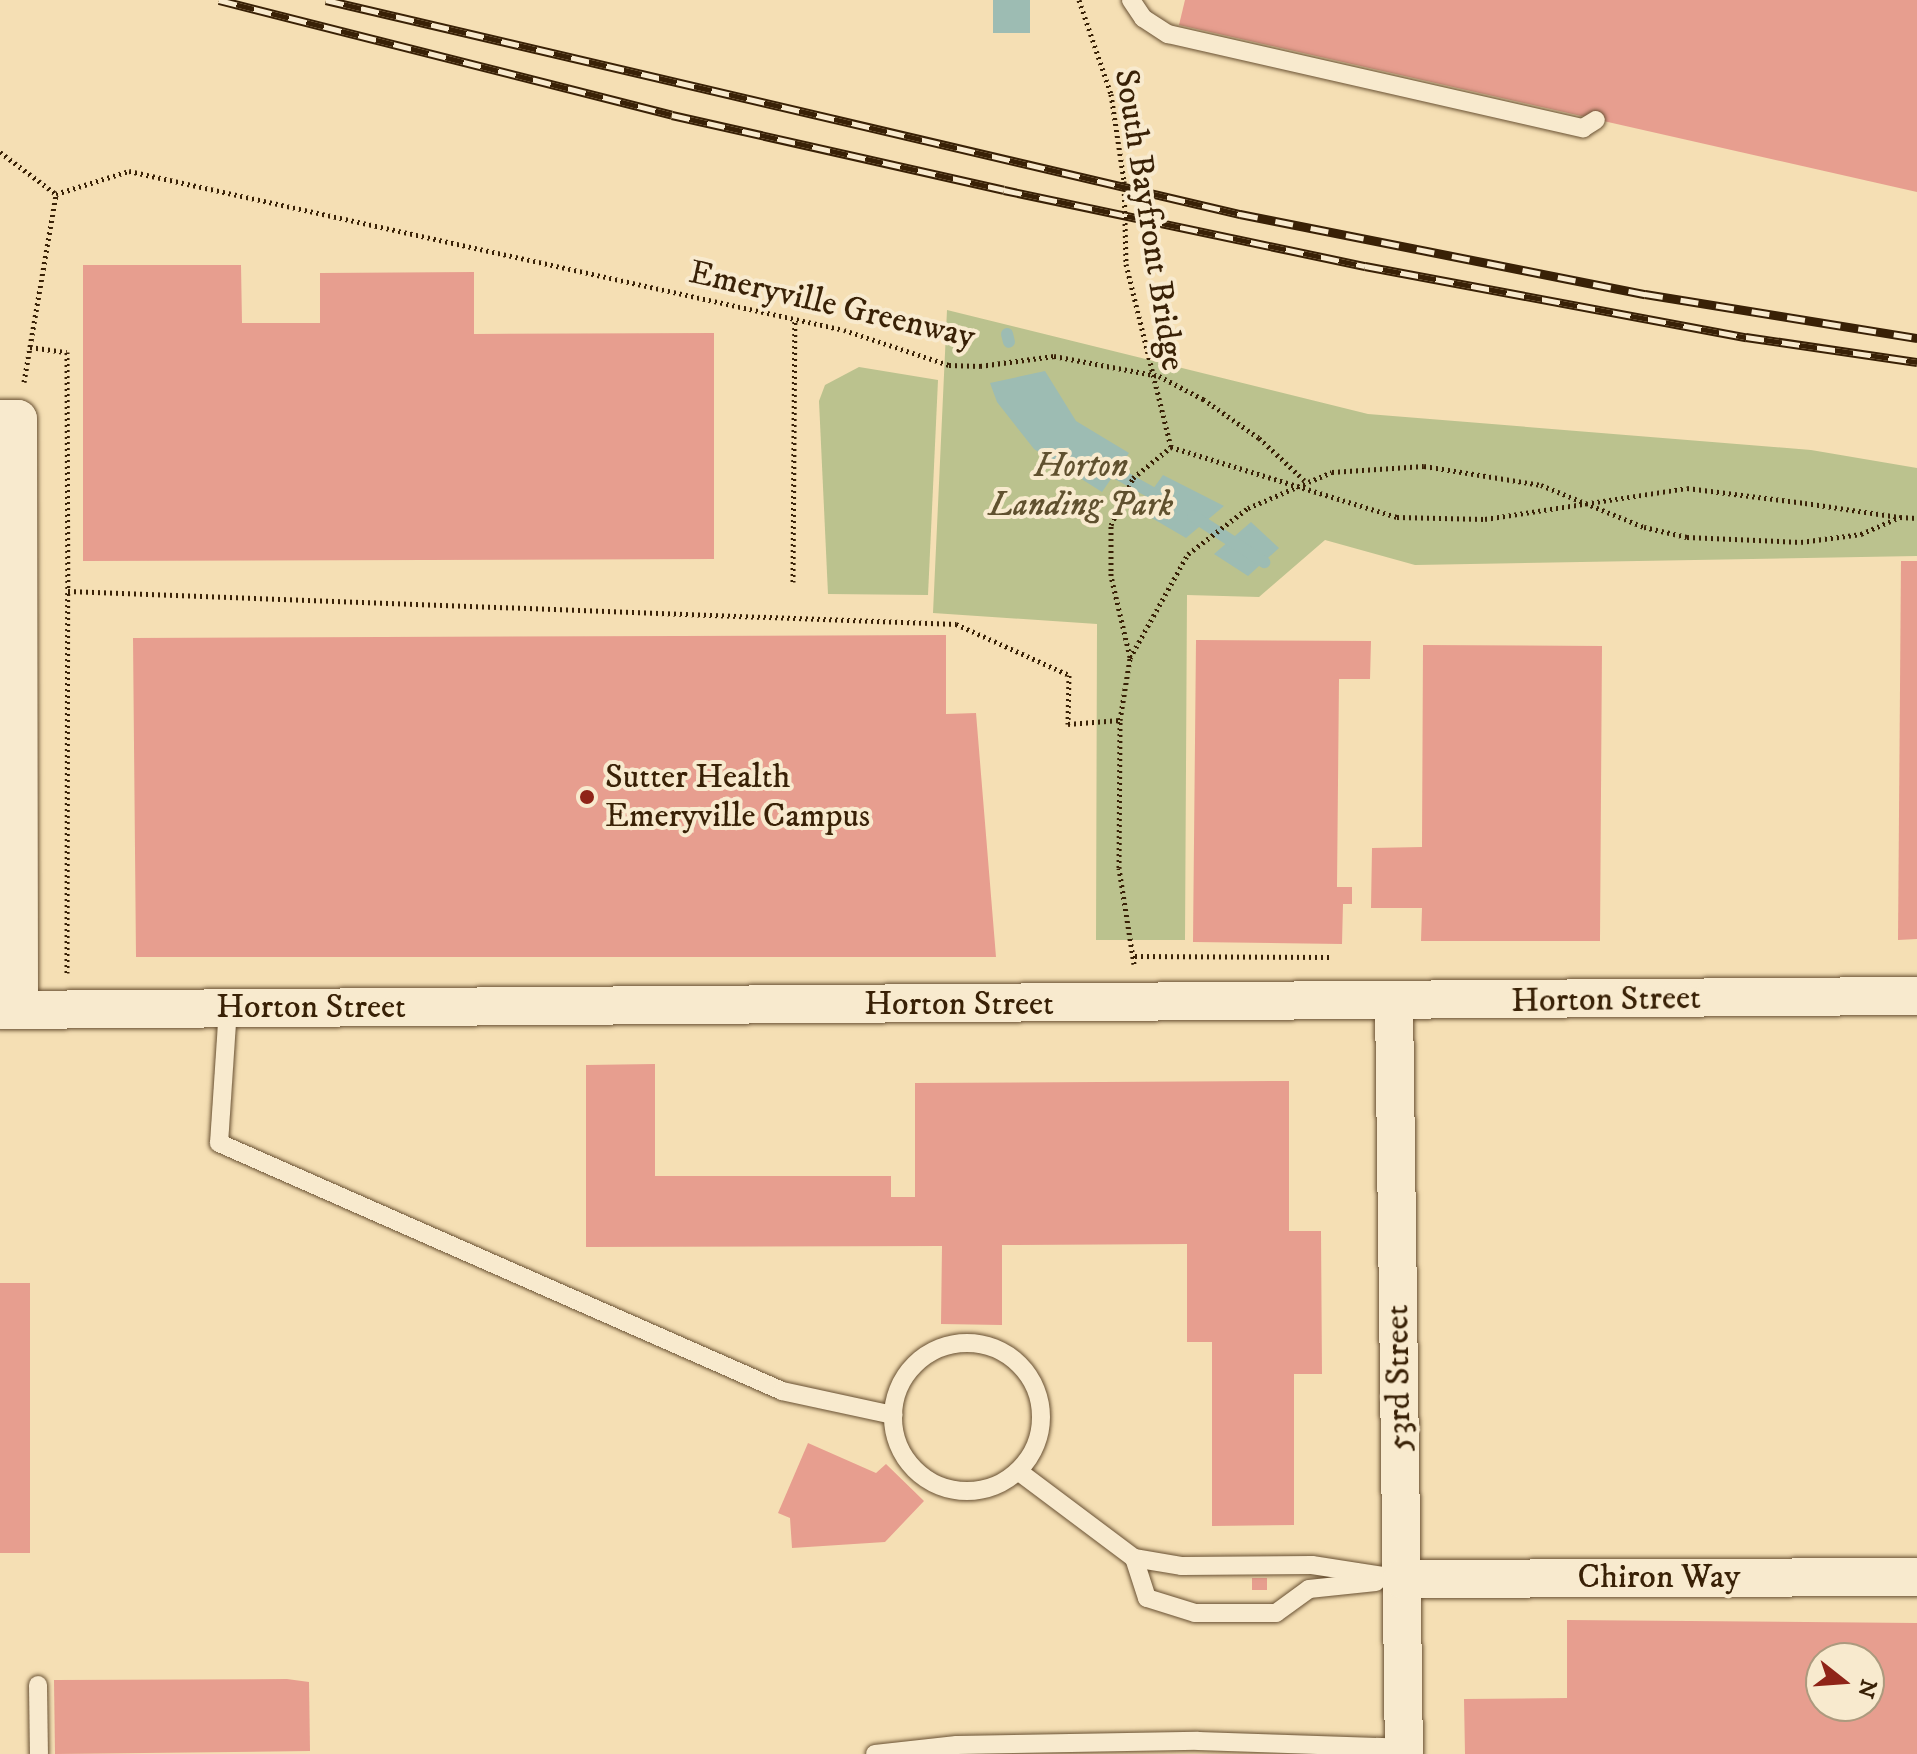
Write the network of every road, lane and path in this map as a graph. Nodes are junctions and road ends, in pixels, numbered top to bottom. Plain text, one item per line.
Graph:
1 (1079, 0) edge
2 (1131, 0) edge
3 (1596, 120) dead end
4 (0, 152) edge
5 (56, 194) junction
6 (795, 319) junction
7 (30, 347) junction
8 (9, 419) edge
9 (1171, 447) junction
10 (1304, 480) junction
11 (1900, 517) junction
12 (1917, 518) edge
13 (793, 582) dead end
14 (68, 591) junction
15 (1130, 658) junction
16 (1120, 720) junction
17 (1917, 996) edge
18 (1394, 1002) junction
19 (1132, 1004) junction
20 (228, 1008) junction
21 (10, 1010) edge
22 (66, 1010) junction
23 (893, 1415) junction
24 (1018, 1471) junction
25 (1134, 1558) junction
26 (1917, 1577) edge
27 (1402, 1579) junction
28 (38, 1685) dead end
29 (1404, 1751) edge
30 (39, 1754) edge
31 (875, 1754) edge

1 - 9 path, South Bayfront Bridge, bridge
2 - 3 lane
4 - 5 path
5 - 6 path, Emeryville Greenway
5 - 7 path
6 - 10 path, Emeryville Greenway
6 - 13 path
7 - 8 path
7 - 14 path
8 - 21 street
9 - 11 path, bridge
9 - 15 path
10 - 11 path
10 - 15 path
11 - 12 path
14 - 16 path
14 - 22 path
15 - 16 path
16 - 19 path
17 - 18 street, Horton Street
18 - 19 street, Horton Street
18 - 27 street, 53rd Street
19 - 20 street, Horton Street
20 - 22 street, Horton Street
20 - 23 lane
21 - 22 street, Horton Street
23 - 24 lane
23 - 24 lane
24 - 25 lane
25 - 27 lane
25 - 27 lane
26 - 27 street, Chiron Way
27 - 29 street, 53rd Street
28 - 30 lane
29 - 31 lane

